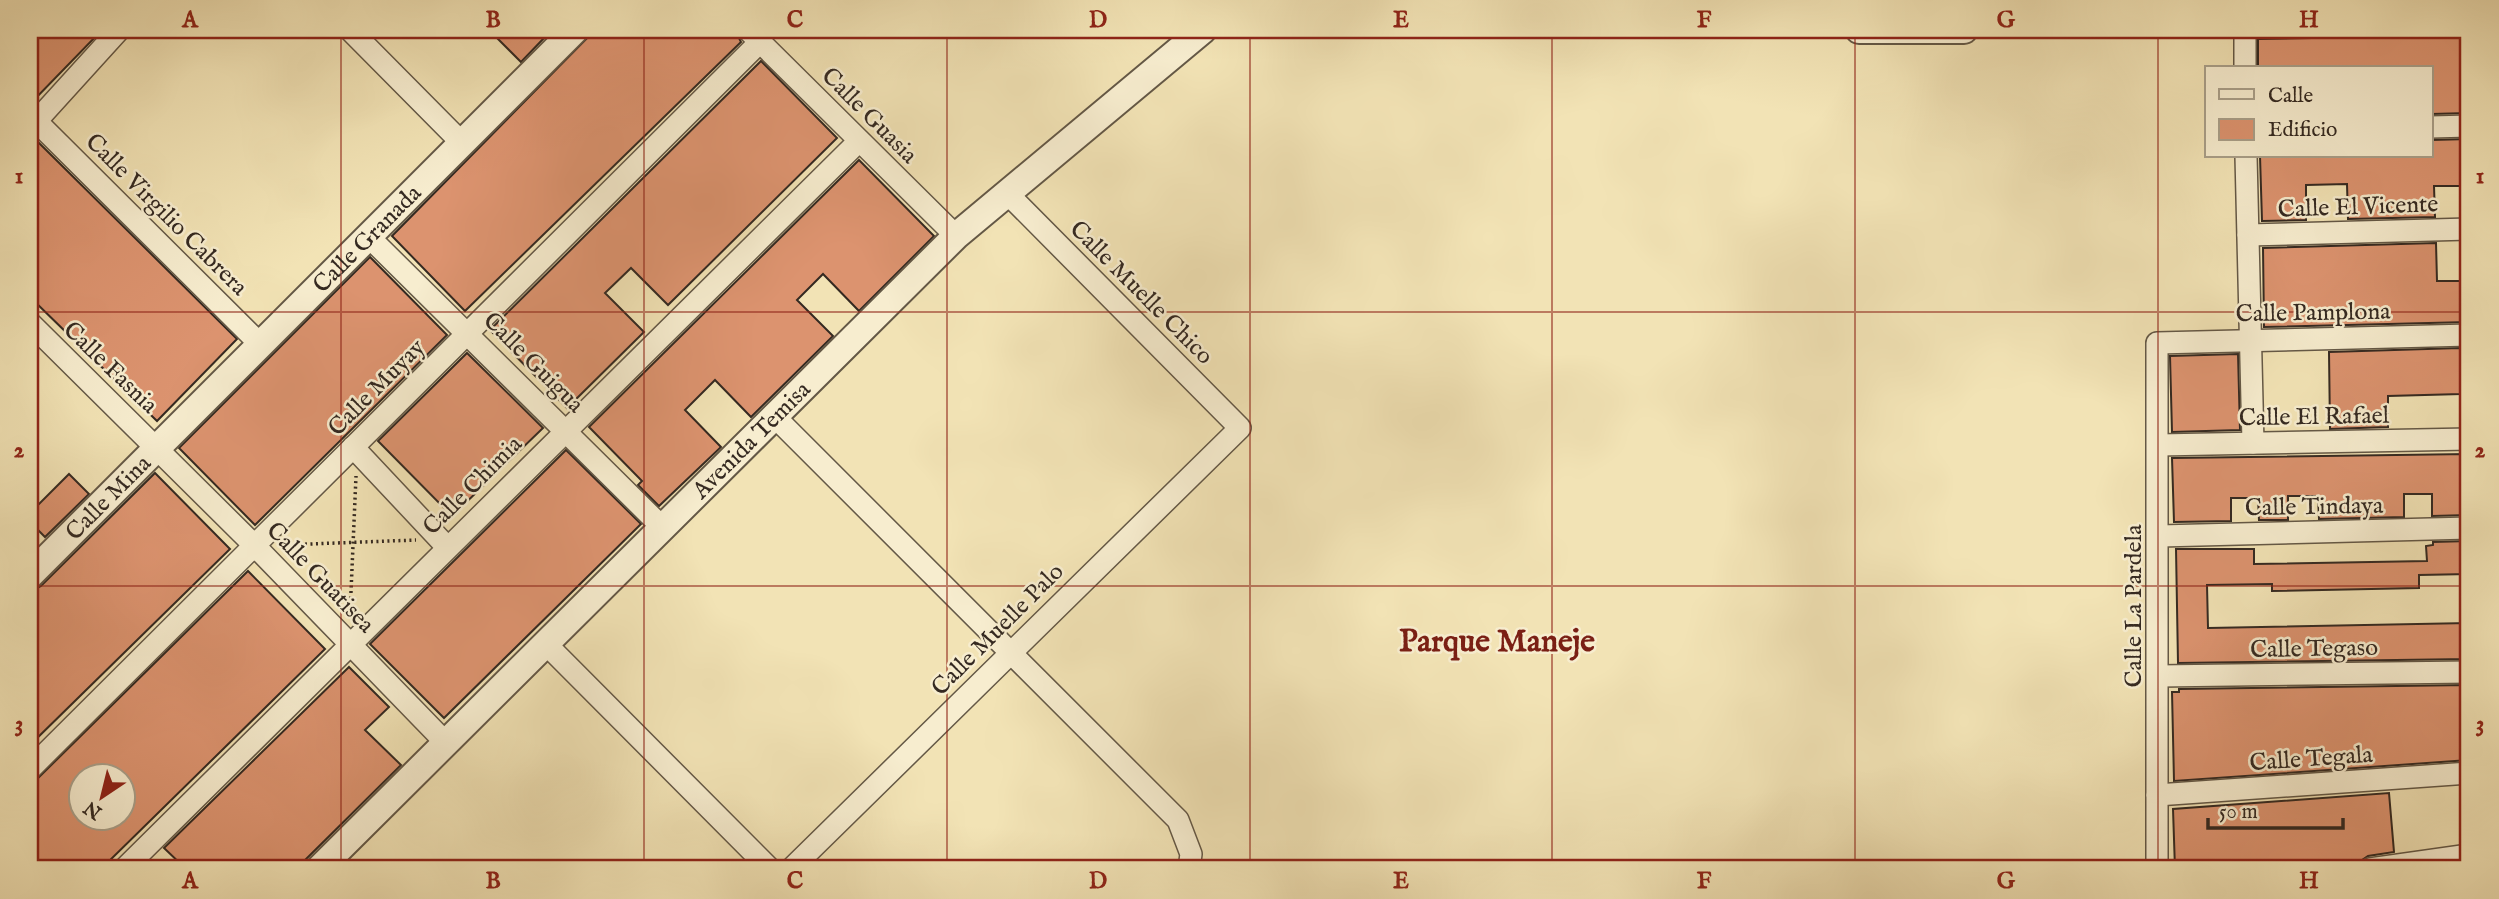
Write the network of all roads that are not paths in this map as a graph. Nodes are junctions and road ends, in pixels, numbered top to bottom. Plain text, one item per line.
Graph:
1 (119, 30) edge
2 (350, 30) edge
3 (1203, 30) edge
4 (1859, 30) edge
5 (1964, 30) edge
6 (2245, 30) edge
7 (563, 34) edge
8 (754, 36) edge
9 (2245, 66) edge
10 (33, 124) edge
11 (2469, 126) edge
12 (2432, 127) edge
13 (859, 141) junction
14 (462, 143) junction
15 (2246, 158) edge
16 (1007, 193) junction
17 (2469, 229) edge
18 (2248, 235) junction
19 (368, 236) junction
20 (956, 236) junction
21 (30, 323) edge
22 (467, 332) junction
23 (2469, 335) edge
24 (2251, 340) junction
25 (2157, 343) joint
26 (261, 345) junction
27 (774, 415) junction
28 (1240, 428) joint
29 (564, 430) junction
30 (2469, 439) edge
31 (2253, 443) junction
32 (2159, 445) junction
33 (156, 447) junction
34 (358, 452) junction
35 (662, 527) junction
36 (2469, 528) edge
37 (2160, 536) junction
38 (264, 545) junction
39 (447, 547) junction
40 (30, 575) edge
41 (350, 636) junction
42 (545, 643) junction
43 (1009, 653) junction
44 (2469, 672) edge
45 (2159, 676) junction
46 (447, 744) junction
47 (30, 769) edge
48 (2469, 773) edge
49 (2157, 795) junction
50 (2469, 855) edge
51 (124, 869) edge
52 (319, 869) edge
53 (770, 869) edge
54 (791, 869) edge
55 (1189, 869) edge
56 (2157, 869) edge
57 (2370, 869) edge

1 - 10 street
2 - 14 street
3 - 16 street, Avenida Temisa
4 - 5 street
6 - 9 street
7 - 14 street, Calle Granada
8 - 13 street, Calle Guasia
8 - 22 street, Calle Muyay
10 - 26 street, Calle Virgilio Cabrera
11 - 12 street
13 - 20 street, Calle Guasia
13 - 29 street, Calle Chimia
14 - 19 street, Calle Granada
15 - 18 street
16 - 20 street, Avenida Temisa
16 - 28 street, Calle Muelle Chico
17 - 18 street, Calle El Vicente
18 - 24 street
19 - 22 street, Calle Guigua
19 - 26 street, Calle Granada
20 - 27 street, Avenida Temisa
21 - 33 street, Calle Fasnia
22 - 29 street, Calle Guigua
22 - 34 street, Calle Muyay
23 - 24 street, Calle Pamplona
24 - 25 street, Calle Pamplona
24 - 31 street
25 - 32 street, Calle La Pardela
26 - 33 street, Calle Granada
27 - 35 street, Avenida Temisa
27 - 43 street
28 - 43 street, Calle Muelle Palo
29 - 35 street, Calle Guigua
29 - 39 street, Calle Chimia
30 - 31 street, Calle El Rafael
31 - 32 street, Calle El Rafael
32 - 37 street, Calle La Pardela
33 - 38 street, Calle Guatisea
33 - 40 street, Calle Mina
34 - 38 street, Calle Muyay
34 - 39 street
35 - 42 street, Avenida Temisa
36 - 37 street, Calle Tindaya
37 - 45 street, Calle La Pardela
38 - 41 street, Calle Guatisea
38 - 47 street, Calle Muyay
39 - 41 street, Calle Chimia
41 - 46 street, Calle Guatisea
41 - 51 street, Calle Chimia
42 - 46 street, Avenida Temisa
42 - 53 street
43 - 54 street, Calle Muelle Palo
43 - 55 street
44 - 45 street, Calle Tegaso
45 - 49 street, Calle La Pardela
46 - 52 street, Avenida Temisa
48 - 49 street, Calle Tegala
49 - 56 street, Calle La Pardela
50 - 57 street

